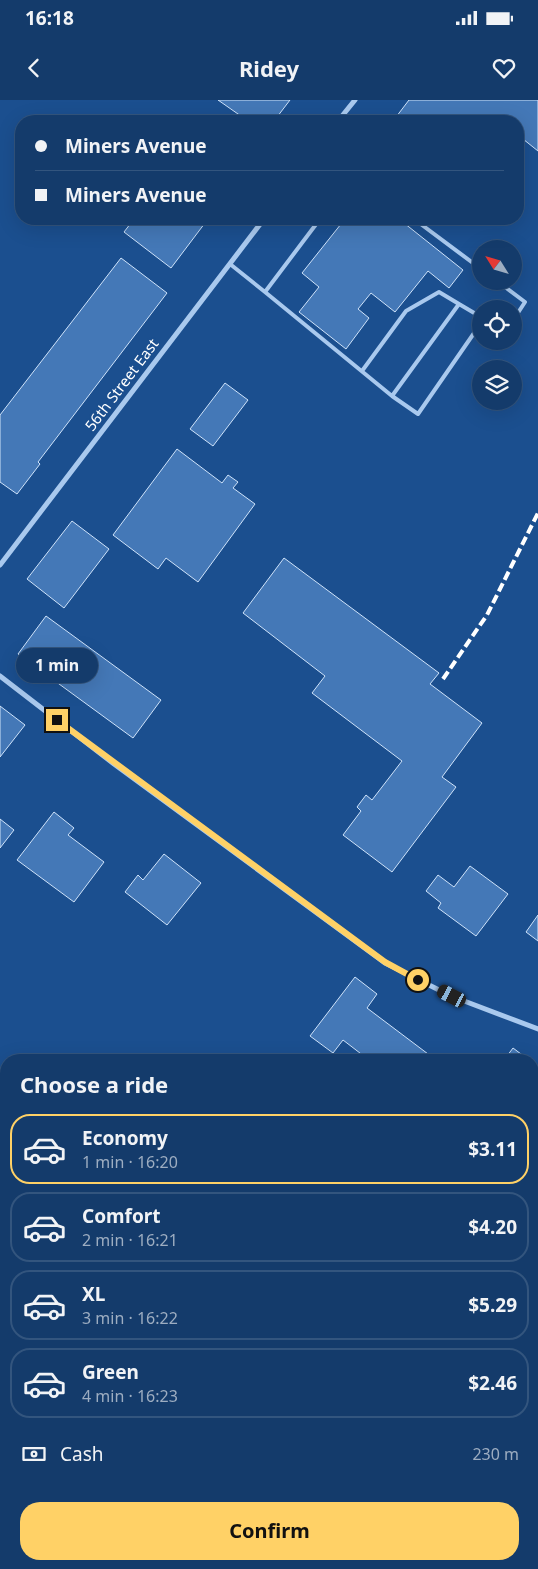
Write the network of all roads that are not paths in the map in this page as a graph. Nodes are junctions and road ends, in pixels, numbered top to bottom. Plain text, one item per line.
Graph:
1 (355, 100) edge
2 (343, 115) edge
3 (259, 225) edge
4 (315, 225) edge
5 (422, 225) edge
6 (472, 262) edge
7 (230, 264) junction
8 (510, 290) edge
9 (265, 292) junction
10 (459, 304) junction
11 (522, 306) edge
12 (472, 312) edge
13 (472, 336) edge
14 (362, 371) junction
15 (392, 396) junction
16 (0, 566) edge
17 (0, 676) edge
18 (538, 1029) edge

1 - 2 street
3 - 7 street, 56th Street East
4 - 9 lane
5 - 6 lane
7 - 9 lane
7 - 16 street, 56th Street East
8 - 11 lane
9 - 14 lane
10 - 12 lane
10 - 14 lane
10 - 15 lane
13 - 15 lane
14 - 15 lane
17 - 18 street

